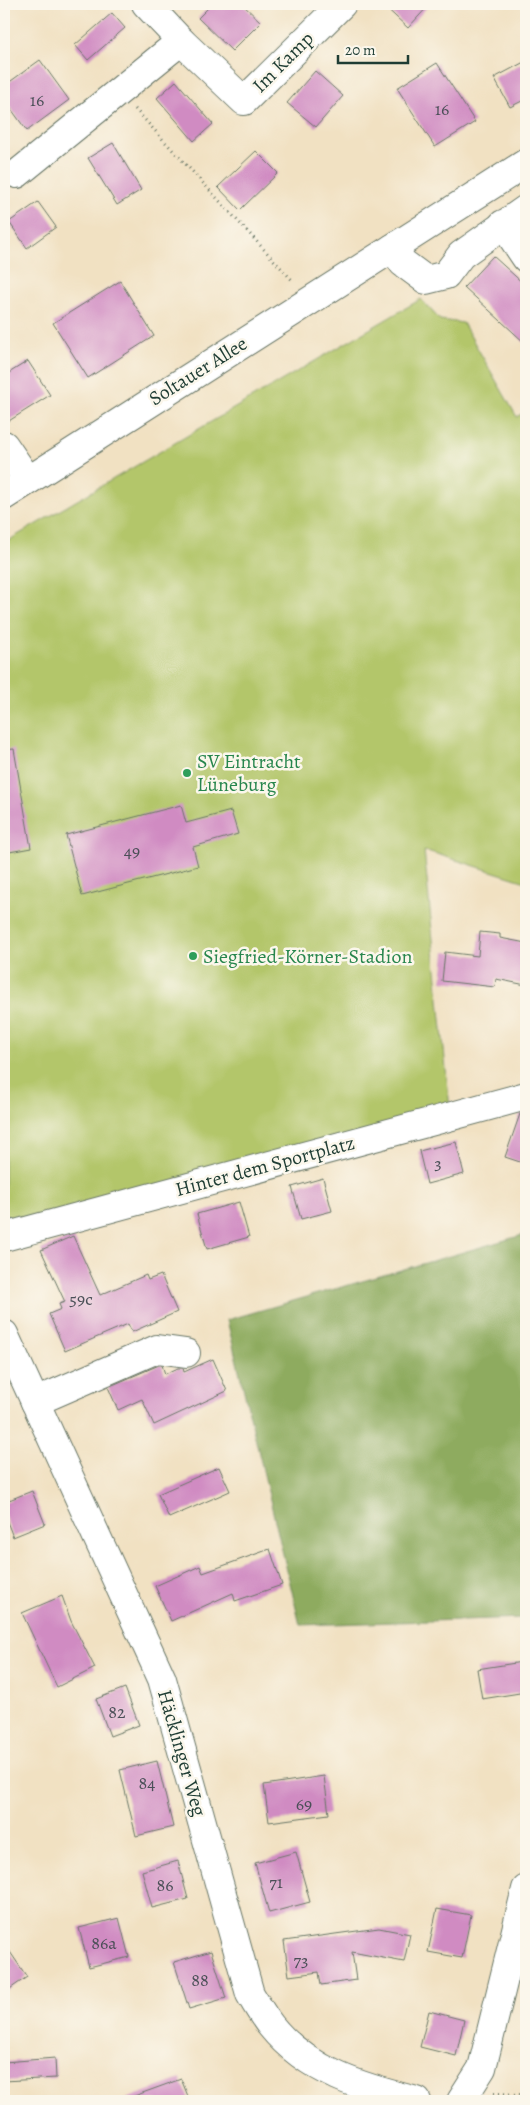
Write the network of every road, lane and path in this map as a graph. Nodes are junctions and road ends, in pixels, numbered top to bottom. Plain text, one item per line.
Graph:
1 (146, 4) edge
2 (342, 4) edge
3 (181, 41) junction
4 (119, 91) junction
5 (526, 164) edge
6 (17, 174) dead end
7 (526, 209) edge
8 (503, 224) junction
9 (393, 248) junction
10 (526, 258) edge
11 (310, 300) junction
12 (4, 445) edge
13 (28, 480) junction
14 (4, 496) edge
15 (526, 1096) edge
16 (4, 1237) edge
17 (4, 1334) edge
18 (186, 1353) dead end
19 (35, 1402) junction
20 (526, 1889) edge
21 (417, 2101) edge
22 (462, 2101) edge

1 - 3 street, Im Kamp
2 - 3 street, Im Kamp
3 - 4 street
4 - 6 street
4 - 11 path
5 - 9 street, Soltauer Allee
7 - 8 street
8 - 9 street
8 - 10 street
9 - 11 street, Soltauer Allee
11 - 13 street, Soltauer Allee
12 - 13 street
13 - 14 street, Soltauer Allee
15 - 16 street, Hinter dem Sportplatz
17 - 19 street, Häcklinger Weg
18 - 19 street
19 - 21 street, Häcklinger Weg
20 - 22 street

